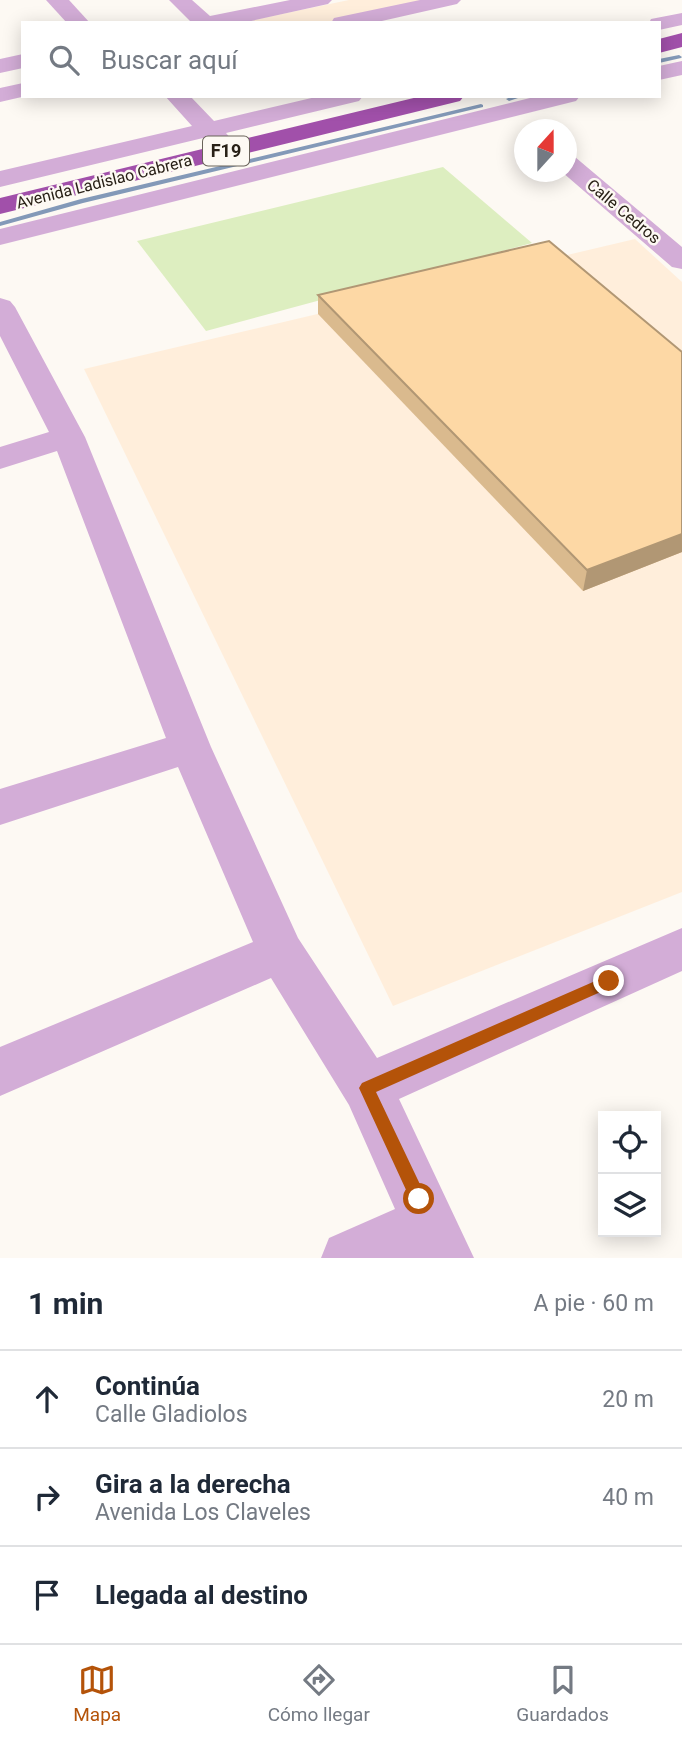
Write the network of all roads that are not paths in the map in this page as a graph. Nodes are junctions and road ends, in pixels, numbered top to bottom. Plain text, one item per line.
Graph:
1 (57, 0) edge
2 (180, 0) edge
3 (321, 0) edge
4 (450, 0) edge
5 (682, 19) edge
6 (77, 21) edge
7 (203, 21) edge
8 (220, 21) edge
9 (351, 21) edge
10 (661, 24) edge
11 (682, 40) edge
12 (661, 45) edge
13 (21, 61) edge
14 (0, 66) edge
15 (682, 68) edge
16 (661, 73) edge
17 (21, 90) edge
18 (0, 95) edge
19 (179, 98) edge
20 (343, 98) edge
21 (444, 98) edge
22 (550, 98) edge
23 (497, 104) edge
24 (515, 119) edge
25 (208, 131) junction
26 (229, 150) junction
27 (577, 171) edge
28 (0, 179) edge
29 (0, 206) edge
30 (0, 237) edge
31 (682, 261) edge
32 (4, 325) edge
33 (68, 437) junction
34 (0, 458) edge
35 (190, 747) junction
36 (0, 807) edge
37 (682, 949) edge
38 (281, 953) junction
39 (0, 1072) edge
40 (367, 1088) junction
41 (438, 1240) edge
42 (349, 1258) edge

1 - 6 street
2 - 7 street
3 - 8 street
4 - 9 street
5 - 10 street
11 - 12 highway
13 - 14 street
15 - 16 street
17 - 18 street
19 - 25 street
20 - 25 street
21 - 26 highway, Avenida Ladislao Cabrera / F19
22 - 23 street
23 - 24 street
23 - 30 street
25 - 26 street
25 - 28 street
26 - 29 highway, Avenida Ladislao Cabrera / F19
27 - 31 street, Calle Cedros
32 - 33 street
33 - 34 street
33 - 35 street
35 - 36 street
35 - 38 street
37 - 40 street
38 - 39 street
38 - 40 street
40 - 41 street
41 - 42 street

